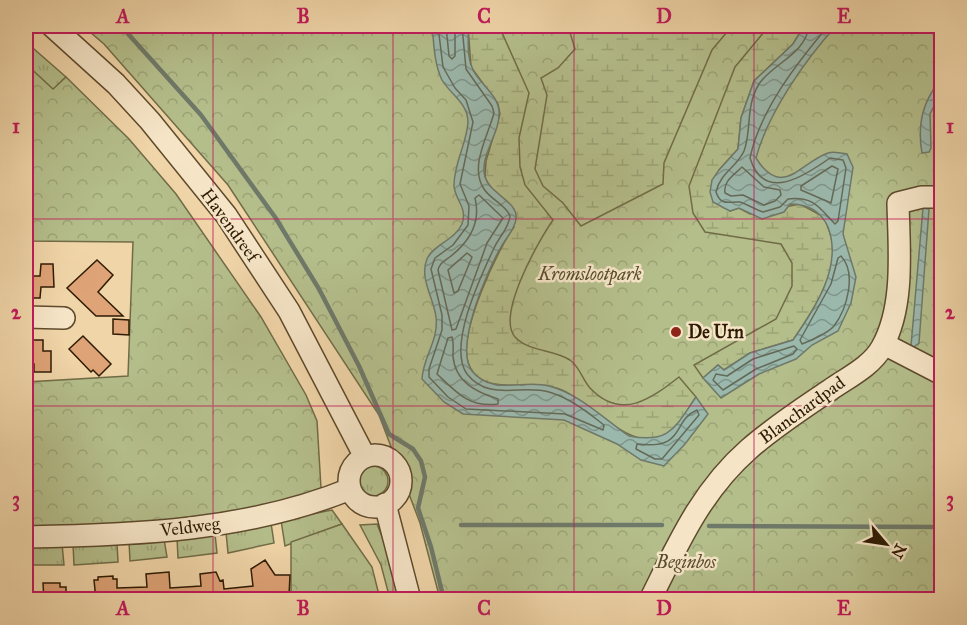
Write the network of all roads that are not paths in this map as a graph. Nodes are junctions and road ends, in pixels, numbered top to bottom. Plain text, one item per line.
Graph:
1 (52, 26) edge
2 (942, 197) edge
3 (26, 317) edge
4 (64, 318) dead end
5 (884, 344) junction
6 (942, 374) edge
7 (365, 457) junction
8 (350, 489) junction
9 (385, 504) junction
10 (26, 537) edge
11 (410, 600) edge
12 (650, 600) edge

1 - 7 street, Havendreef
2 - 5 street, Blanchardpad
3 - 4 street
5 - 6 street
5 - 12 street, Blanchardpad
7 - 8 street
7 - 9 street
8 - 9 street
8 - 10 street, Veldweg
9 - 11 street

